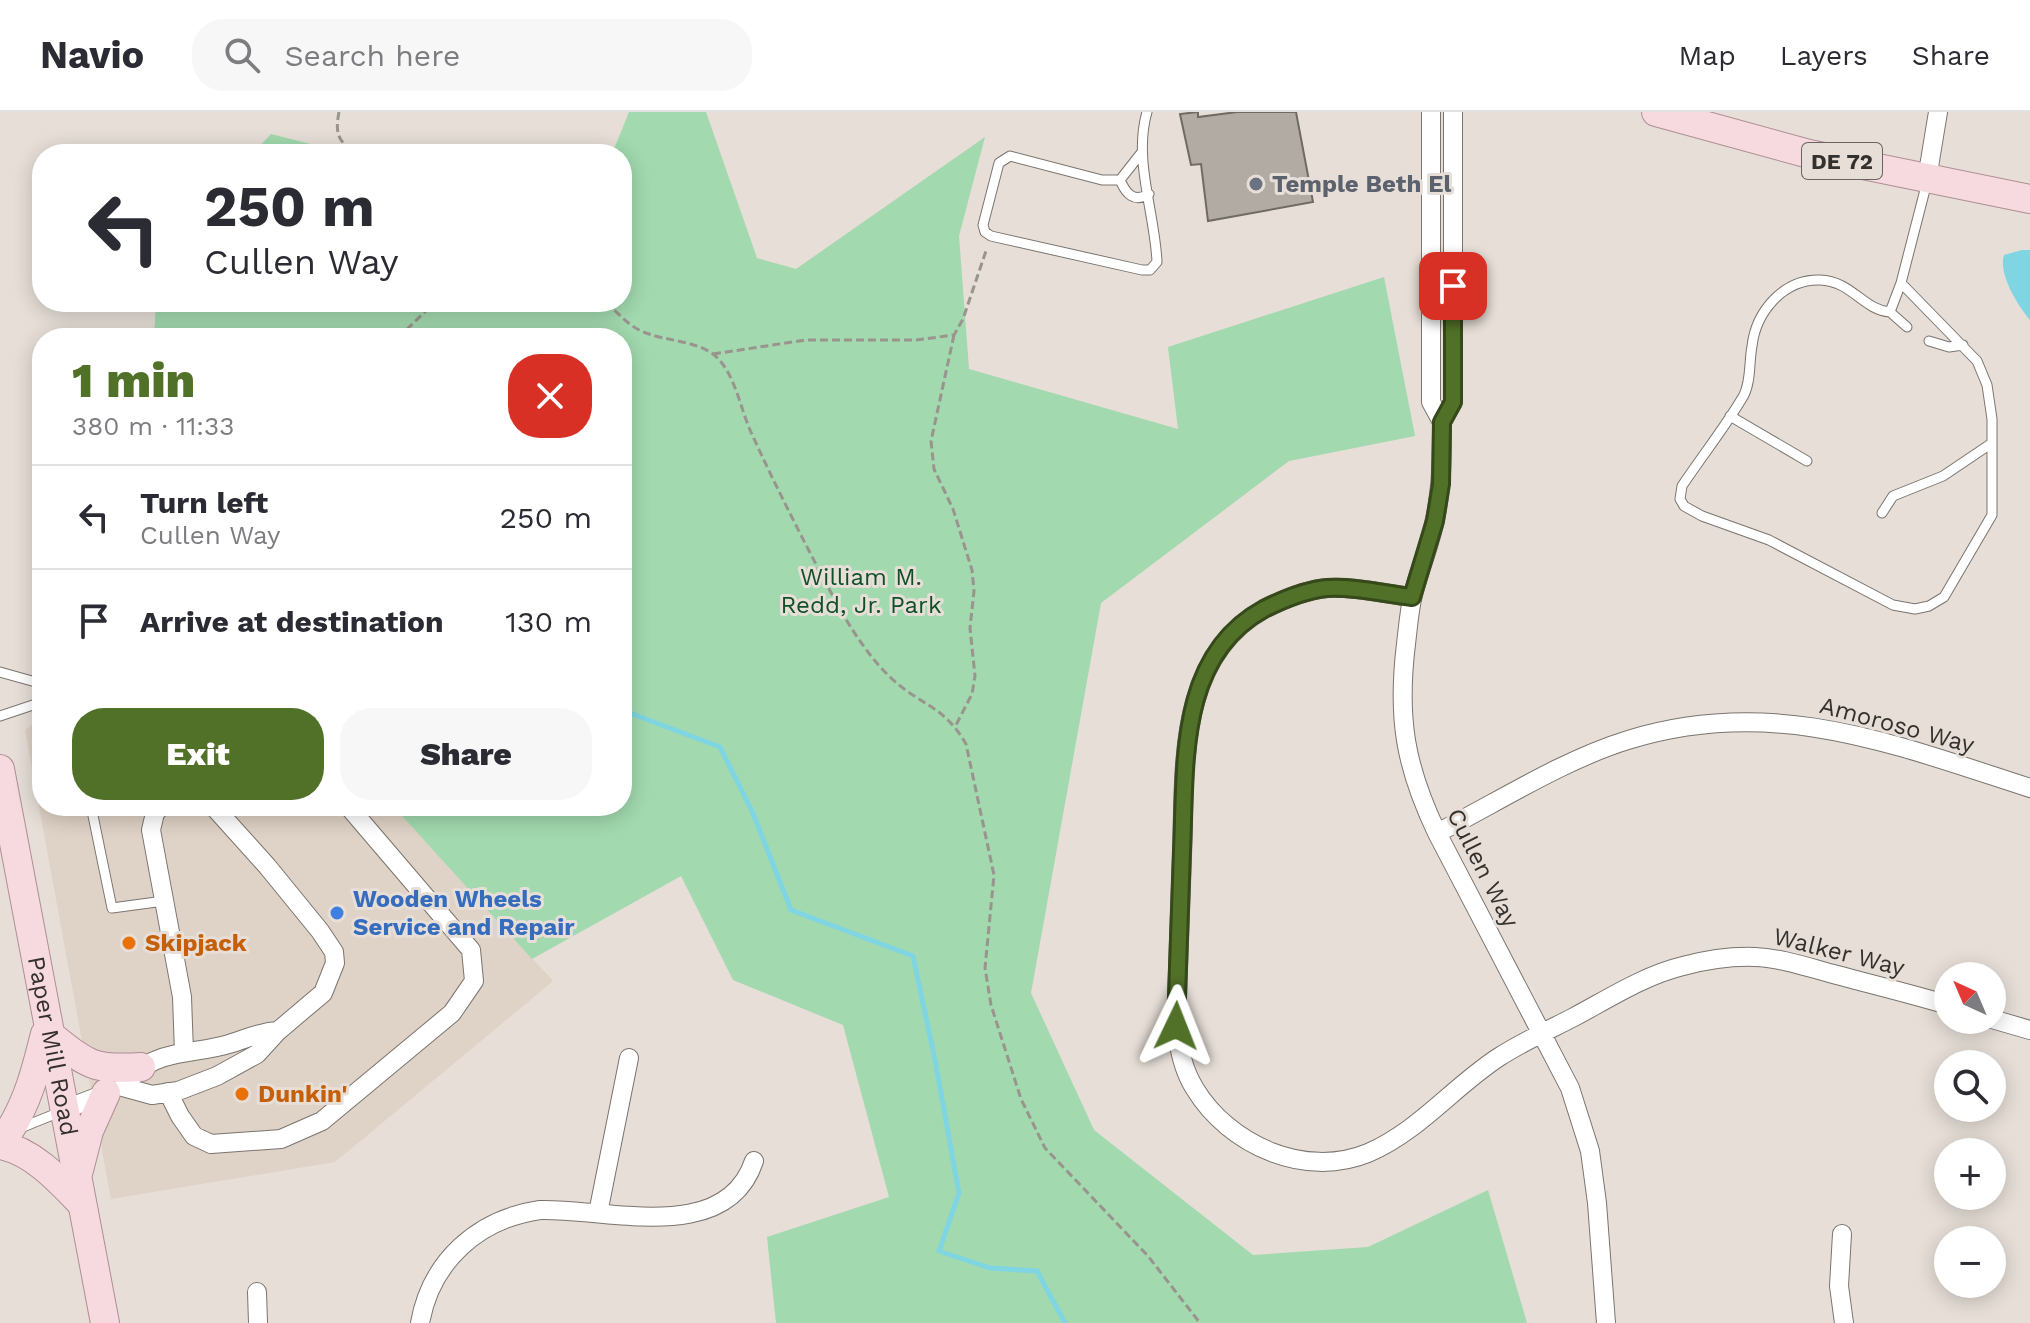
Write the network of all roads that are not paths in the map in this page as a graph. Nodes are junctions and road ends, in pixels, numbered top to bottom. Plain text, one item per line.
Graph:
1 (1147, 112) edge
2 (1431, 112) edge
3 (1453, 112) edge
4 (1656, 112) edge
5 (1938, 112) edge
6 (1142, 152) junction
7 (1927, 179) junction
8 (1120, 180) junction
9 (1149, 194) junction
10 (2030, 199) edge
11 (1901, 283) junction
12 (1890, 312) junction
13 (1907, 327) dead end
14 (1929, 341) dead end
15 (1963, 345) junction
16 (1730, 416) junction
17 (1442, 422) junction
18 (1992, 443) junction
19 (1807, 461) dead end
20 (1882, 513) dead end
21 (1412, 597) junction
22 (0, 672) edge
23 (32, 681) edge
24 (32, 705) edge
25 (0, 716) edge
26 (0, 769) edge
27 (2030, 788) edge
28 (93, 816) edge
29 (154, 816) edge
30 (222, 816) edge
31 (357, 816) edge
32 (1437, 833) junction
33 (164, 901) junction
34 (1934, 1001) edge
35 (2006, 1023) edge
36 (48, 1030) junction
37 (2030, 1030) edge
38 (278, 1031) junction
39 (1541, 1034) junction
40 (184, 1052) junction
41 (629, 1058) dead end
42 (124, 1082) junction
43 (168, 1092) junction
44 (63, 1110) junction
45 (3, 1138) edge
46 (754, 1161) dead end
47 (79, 1196) junction
48 (598, 1213) junction
49 (1842, 1234) dead end
50 (257, 1292) dead end
51 (105, 1323) edge
52 (258, 1323) edge
53 (420, 1323) edge
54 (1606, 1323) edge
55 (1844, 1323) edge

1 - 6 lane
2 - 17 street, Cullen Way
3 - 17 street, Cullen Way
4 - 7 main road, DE 72
5 - 7 street
6 - 8 lane
6 - 9 lane
7 - 10 main road, DE 72
7 - 11 lane
8 - 9 lane
8 - 9 lane
11 - 12 lane
11 - 15 lane
12 - 13 lane
12 - 16 lane
14 - 15 lane
15 - 18 lane
16 - 18 lane
16 - 19 lane
17 - 21 street, Cullen Way
18 - 20 lane
21 - 32 street, Cullen Way
21 - 39 street, Walker Way
22 - 23 lane
24 - 25 lane
26 - 36 main road, Paper Mill Road
27 - 32 street, Amoroso Way
28 - 33 lane
29 - 33 street
30 - 38 street
31 - 43 street
32 - 39 street, Cullen Way
33 - 40 street
34 - 39 street, Walker Way
35 - 37 street
36 - 42 main road
36 - 44 main road, Paper Mill Road
36 - 45 main road
38 - 40 street
38 - 43 street
39 - 54 street, Cullen Way
40 - 42 street
41 - 48 street
42 - 43 street
42 - 44 street
42 - 47 main road
44 - 45 lane
44 - 47 main road, Paper Mill Road
45 - 47 main road
46 - 48 street
47 - 51 main road, Paper Mill Road
48 - 53 street
49 - 55 street
50 - 52 street

